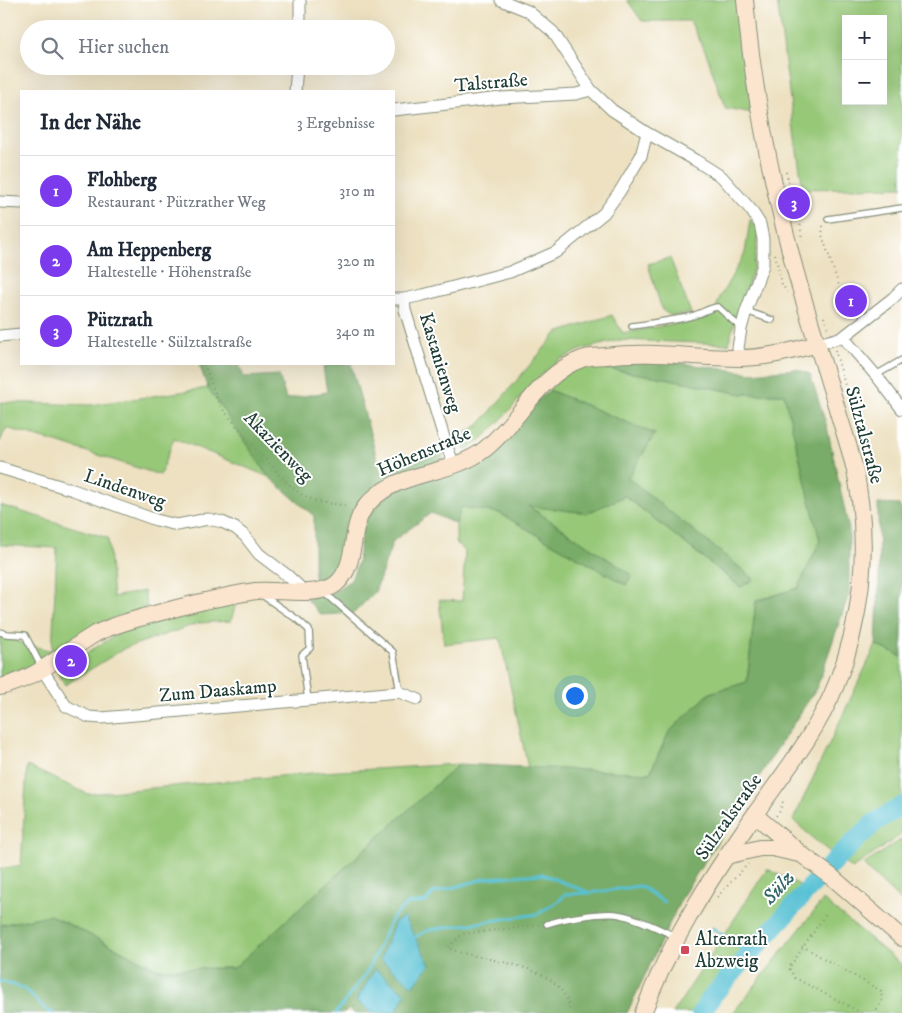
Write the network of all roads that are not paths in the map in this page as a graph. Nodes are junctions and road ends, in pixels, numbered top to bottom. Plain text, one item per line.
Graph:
1 (300, 0) edge
2 (501, 0) edge
3 (744, 0) edge
4 (300, 20) edge
5 (296, 75) edge
6 (295, 90) edge
7 (591, 90) junction
8 (395, 110) edge
9 (647, 133) junction
10 (0, 202) edge
11 (20, 203) edge
12 (902, 208) edge
13 (828, 218) road end
14 (902, 289) edge
15 (399, 299) edge
16 (746, 310) junction
17 (772, 320) dead end
18 (632, 326) dead end
19 (741, 328) junction
20 (20, 334) edge
21 (0, 336) edge
22 (831, 340) junction
23 (741, 358) junction
24 (902, 360) edge
25 (876, 375) junction
26 (902, 409) edge
27 (454, 465) junction
28 (0, 468) edge
29 (256, 591) junction
30 (304, 591) junction
31 (323, 591) junction
32 (0, 632) edge
33 (42, 669) junction
34 (0, 687) edge
35 (399, 692) junction
36 (417, 699) dead end
37 (308, 700) junction
38 (754, 815) junction
39 (726, 856) junction
40 (807, 858) junction
41 (546, 924) road end
42 (677, 937) junction
43 (902, 938) edge
44 (643, 1013) edge

1 - 4 street
2 - 7 street
3 - 22 main road, Sülztalstraße
5 - 6 street
7 - 8 street, Talstraße
7 - 9 street
9 - 15 street
9 - 16 street
10 - 11 street
12 - 13 lane
14 - 22 street
15 - 27 street, Kastanienweg
16 - 17 lane
16 - 19 street
18 - 19 lane
19 - 23 street
20 - 21 street
22 - 23 main road, Höhenstraße
22 - 25 street
22 - 38 main road, Sülztalstraße
23 - 27 main road, Höhenstraße
24 - 25 lane
25 - 26 street
27 - 31 main road, Höhenstraße
28 - 30 street, Lindenweg
29 - 30 main road
29 - 33 main road
29 - 37 lane
30 - 31 main road
31 - 35 lane
32 - 33 lane
33 - 34 main road
33 - 37 street, Zum Daaskamp
35 - 36 street, Zum Daaskamp
35 - 37 street, Zum Daaskamp
38 - 39 main road, Sülztalstraße
38 - 40 main road
39 - 40 main road
39 - 42 main road, Sülztalstraße
40 - 43 main road
41 - 42 lane
42 - 44 main road, Sülztalstraße

